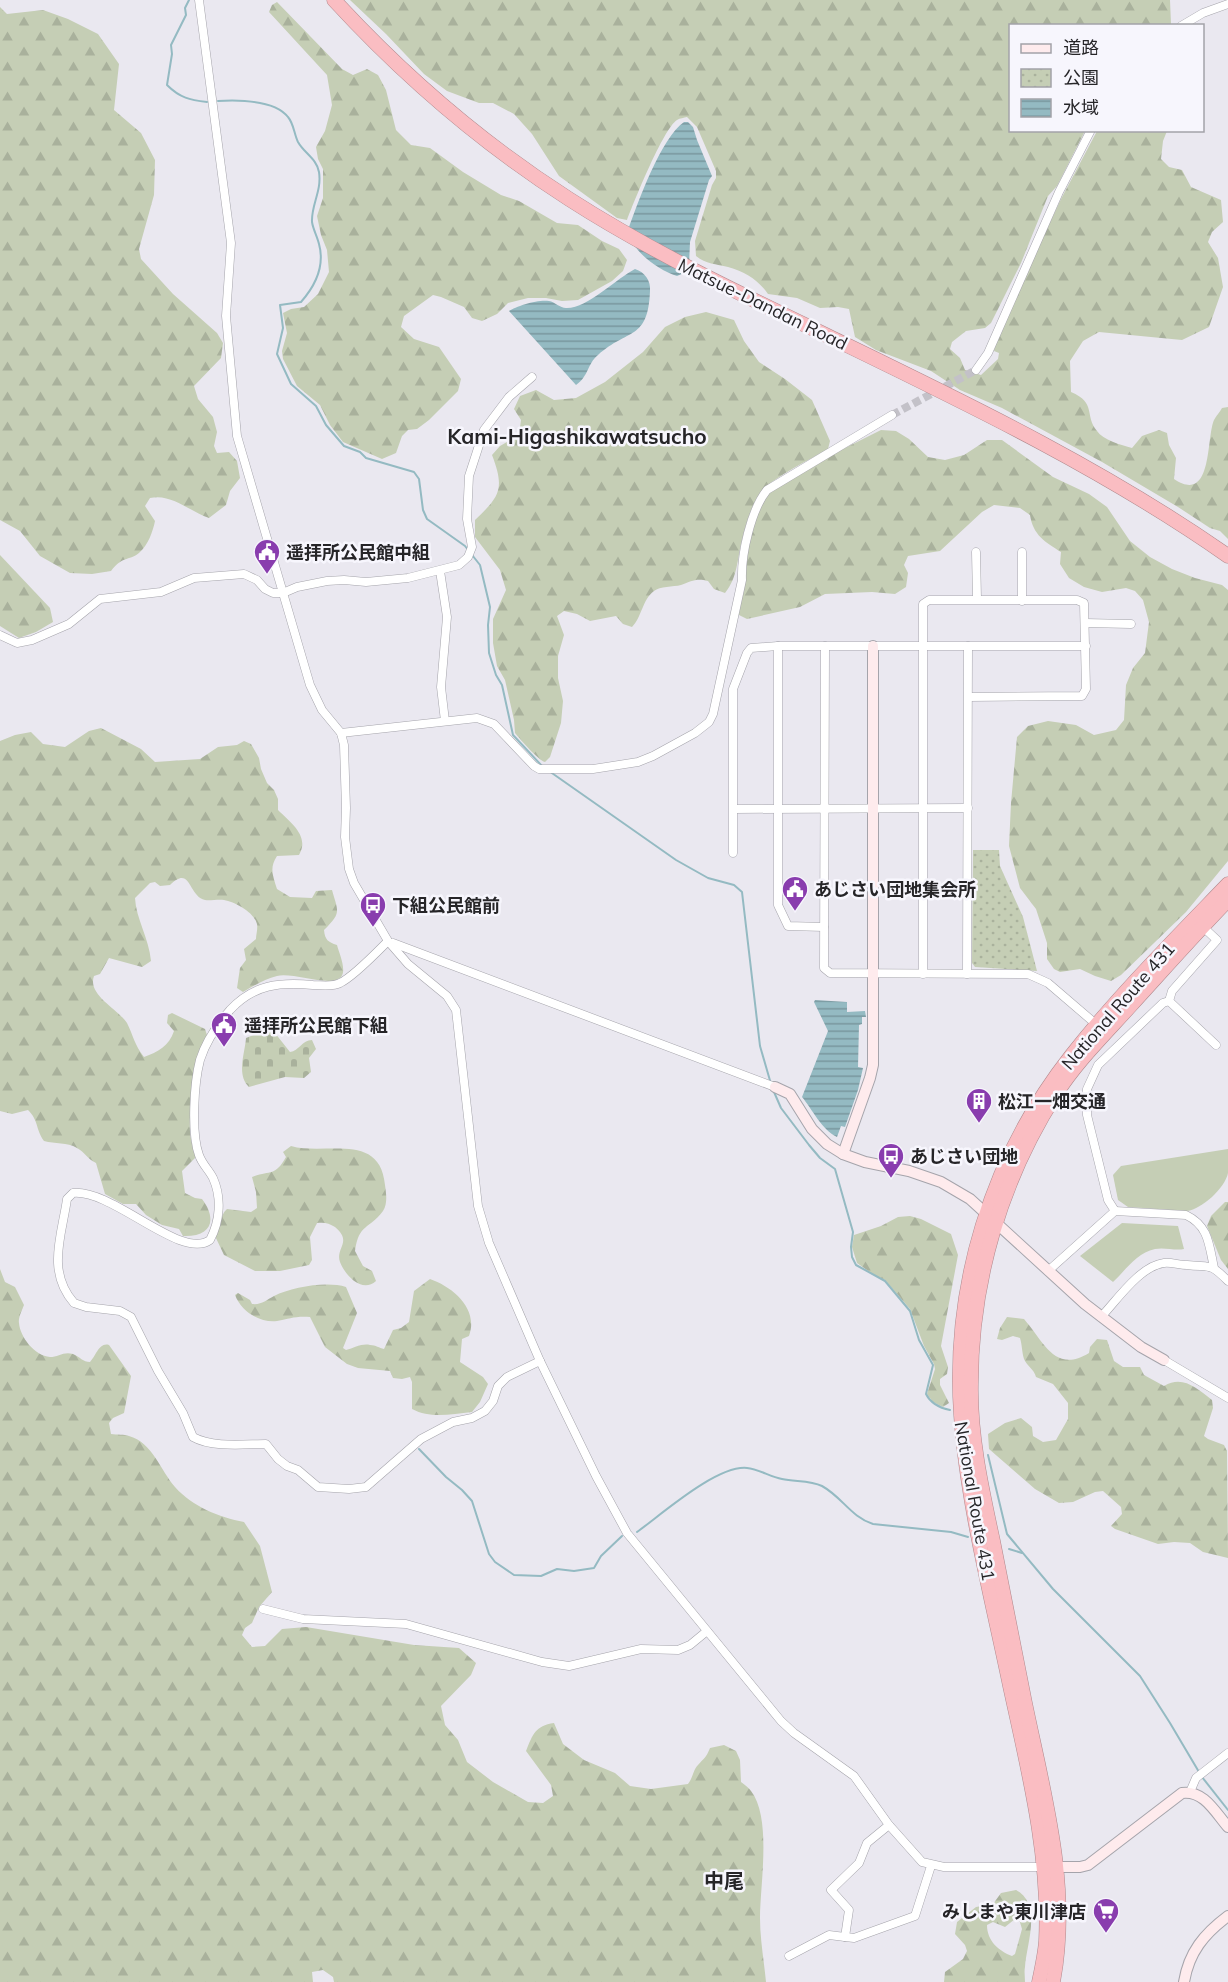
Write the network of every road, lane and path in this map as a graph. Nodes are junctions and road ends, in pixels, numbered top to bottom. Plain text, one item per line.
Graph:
1 (199, 0) edge
2 (334, 0) edge
3 (1228, 4) edge
4 (1184, 24) edge
5 (1090, 132) edge
6 (975, 370) tunnel mouth
7 (532, 377) dead end
8 (892, 415) tunnel mouth
9 (976, 552) dead end
10 (1022, 552) dead end
11 (1228, 556) edge
12 (440, 571) junction
13 (283, 593) junction
14 (977, 599) junction
15 (1022, 601) junction
16 (1085, 623) junction
17 (1131, 624) dead end
18 (0, 635) edge
19 (778, 646) junction
20 (825, 646) junction
21 (873, 646) junction
22 (923, 646) junction
23 (968, 646) junction
24 (1086, 646) junction
25 (969, 697) junction
26 (445, 721) junction
27 (341, 733) junction
28 (873, 808) junction
29 (924, 808) junction
30 (968, 808) junction
31 (734, 809) junction
32 (778, 809) junction
33 (824, 809) junction
34 (733, 853) dead end
35 (1228, 884) edge
36 (1228, 900) edge
37 (824, 927) junction
38 (1203, 927) junction
39 (388, 941) junction
40 (873, 974) junction
41 (923, 974) junction
42 (967, 974) junction
43 (1169, 1001) junction
44 (1097, 1025) junction
45 (1216, 1045) dead end
46 (770, 1085) joint
47 (843, 1154) junction
48 (1115, 1211) junction
49 (990, 1218) junction
50 (1214, 1268) junction
51 (1048, 1271) junction
52 (1228, 1281) edge
53 (1101, 1317) junction
54 (1164, 1360) joint
55 (540, 1361) junction
56 (1228, 1398) edge
57 (263, 1609) dead end
58 (707, 1631) junction
59 (1228, 1754) edge
60 (1190, 1792) junction
61 (889, 1825) junction
62 (1228, 1827) edge
63 (931, 1866) junction
64 (1050, 1867) junction
65 (1228, 1916) edge
66 (845, 1937) junction
67 (789, 1956) dead end
68 (1039, 1982) edge
69 (1053, 1982) edge
70 (1184, 1982) edge

1 - 13 street
2 - 11 highway, Matsue-Dandan Road
3 - 4 street
5 - 6 street
7 - 12 street
8 - 26 street
9 - 14 street
10 - 15 street
12 - 13 street
12 - 26 street
13 - 18 street
13 - 27 street
14 - 15 street
14 - 22 street
15 - 16 street
16 - 17 street
16 - 24 street
19 - 20 street
19 - 31 street
19 - 32 street
20 - 21 street
20 - 33 street
21 - 22 street
21 - 28 street
22 - 23 street
22 - 29 street
23 - 24 street
23 - 25 street
24 - 25 street
25 - 30 street
26 - 27 street
27 - 39 street
28 - 29 street
28 - 33 street
28 - 40 street
29 - 30 street
29 - 41 street
30 - 42 street
31 - 32 street
31 - 34 street
32 - 33 street
32 - 37 street
33 - 37 street
35 - 44 highway, National Route 431
36 - 38 highway, National Route 431
37 - 40 street
38 - 43 street
38 - 49 highway, National Route 431
39 - 46 street
39 - 55 street
39 - 55 street
40 - 41 street
40 - 47 street
41 - 42 street
42 - 44 street
43 - 45 street
43 - 48 street
44 - 49 highway, National Route 431
46 - 47 street
47 - 49 street
48 - 50 street
48 - 51 street
49 - 51 street
49 - 64 highway, National Route 431
50 - 52 street
50 - 53 street
51 - 53 street
53 - 54 street
54 - 56 street
55 - 58 street
57 - 58 street
58 - 61 street
59 - 60 street
60 - 62 street
60 - 64 street
61 - 63 street
61 - 66 street
63 - 64 street
63 - 66 street
64 - 68 highway, National Route 431
64 - 69 highway, National Route 431
65 - 70 street
66 - 67 street

